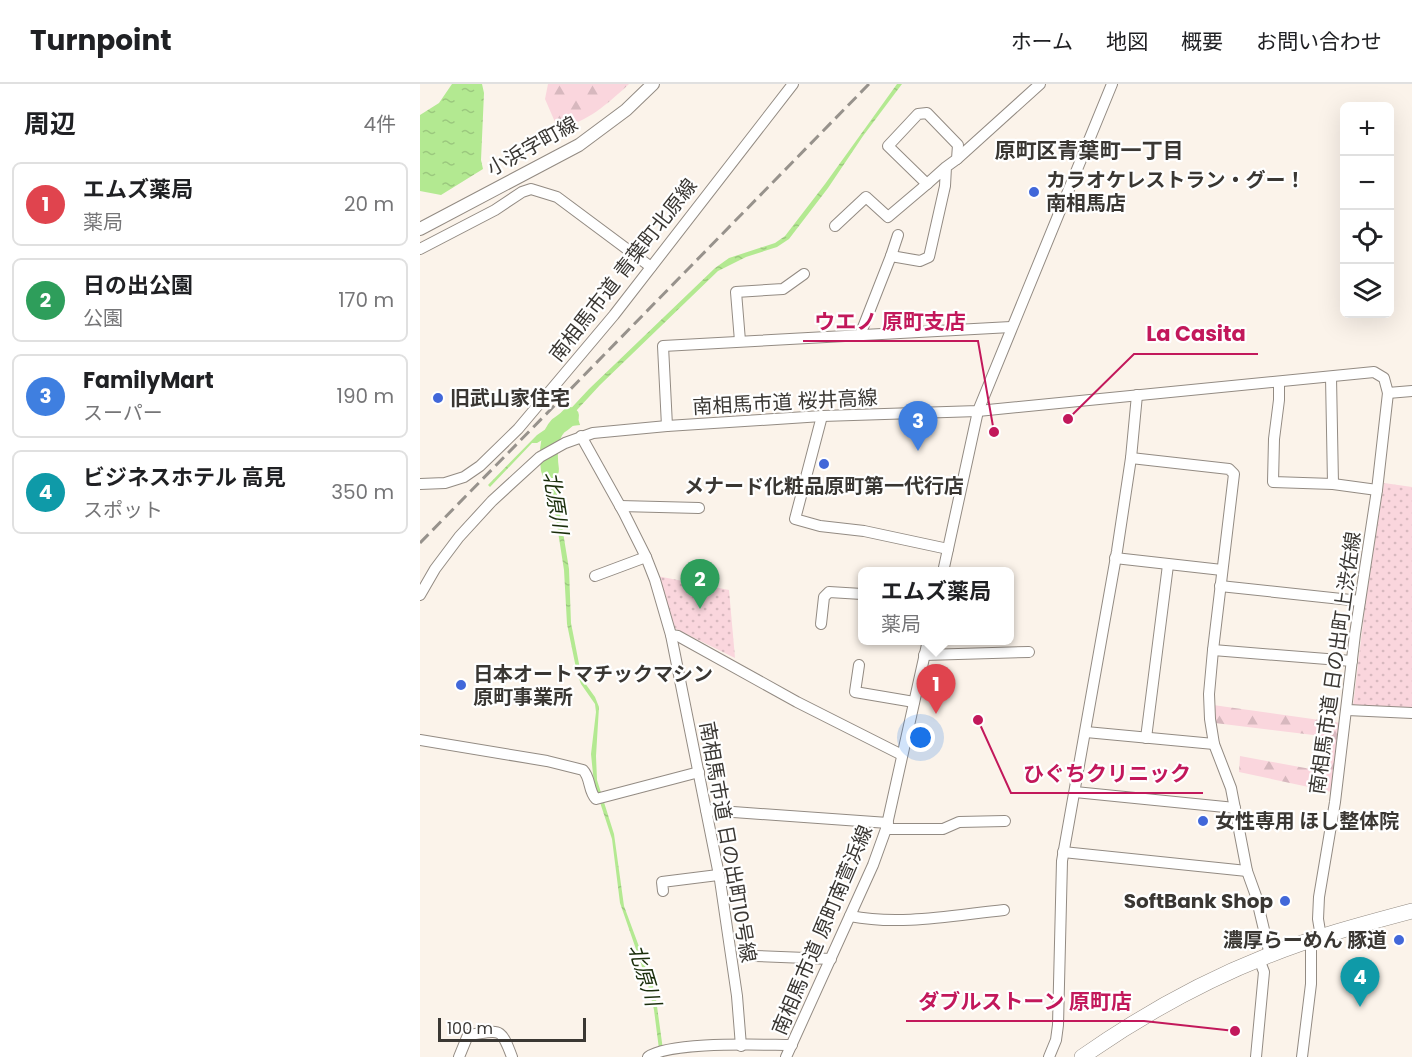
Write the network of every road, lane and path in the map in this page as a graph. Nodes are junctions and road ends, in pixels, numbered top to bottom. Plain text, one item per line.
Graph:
1 (654, 84) edge
2 (785, 84) edge
3 (793, 84) edge
4 (1041, 84) edge
5 (1112, 84) edge
6 (776, 105) junction
7 (957, 159) junction
8 (946, 167) junction
9 (524, 174) junction
10 (927, 184) junction
11 (527, 190) junction
12 (836, 226) dead end
13 (420, 229) edge
14 (898, 235) dead end
15 (420, 249) edge
16 (891, 255) junction
17 (651, 267) junction
18 (804, 274) dead end
19 (1011, 327) junction
20 (860, 335) junction
21 (740, 341) junction
22 (1331, 377) junction
23 (1280, 381) junction
24 (1412, 391) edge
25 (1388, 393) junction
26 (1137, 395) junction
27 (978, 411) junction
28 (822, 416) junction
29 (667, 426) junction
30 (581, 436) junction
31 (1131, 458) junction
32 (420, 484) edge
33 (1333, 484) junction
34 (1377, 490) junction
35 (620, 506) junction
36 (699, 508) dead end
37 (948, 549) junction
38 (646, 557) junction
39 (1115, 558) junction
40 (1168, 565) junction
41 (945, 567) edge
42 (1222, 570) junction
43 (594, 576) dead end
44 (1220, 586) junction
45 (858, 594) edge
46 (420, 595) edge
47 (1360, 601) junction
48 (821, 624) dead end
49 (671, 635) junction
50 (927, 645) edge
51 (1213, 650) junction
52 (1029, 652) dead end
53 (924, 655) junction
54 (1352, 661) junction
55 (859, 665) dead end
56 (914, 702) junction
57 (1347, 710) junction
58 (1412, 713) edge
59 (1086, 732) junction
60 (1146, 738) junction
61 (420, 740) edge
62 (1214, 744) junction
63 (902, 755) junction
64 (699, 772) junction
65 (1075, 792) junction
66 (1235, 808) junction
67 (706, 810) junction
68 (1005, 821) dead end
69 (887, 826) junction
70 (1063, 852) junction
71 (1247, 871) junction
72 (718, 875) junction
73 (663, 891) dead end
74 (1004, 910) dead end
75 (1412, 911) edge
76 (850, 916) junction
77 (1316, 939) junction
78 (755, 956) dead end
79 (1264, 957) junction
80 (831, 959) junction
81 (792, 1045) junction
82 (741, 1046) junction
83 (651, 1055) edge
84 (459, 1057) edge
85 (512, 1057) edge
86 (786, 1057) edge
87 (1049, 1057) edge
88 (1082, 1057) edge
89 (1256, 1057) edge
90 (1302, 1057) edge

1 - 9 main road, 小浜字町線
2 - 6 street
3 - 6 street, 南相馬市道 青葉町北原線
4 - 7 street
5 - 19 street
6 - 17 street, 南相馬市道 青葉町北原線
7 - 8 street
7 - 10 street
8 - 10 street
8 - 16 street
9 - 11 street
9 - 13 main road, 小浜字町線
10 - 12 street
11 - 15 street
11 - 17 street
14 - 16 street
16 - 20 street
17 - 32 street, 南相馬市道 青葉町北原線
18 - 21 street
19 - 20 street
19 - 27 street
20 - 21 street
21 - 29 street
22 - 23 street, 南相馬市道 桜井高線
22 - 25 street, 南相馬市道 桜井高線
22 - 33 street
23 - 26 street, 南相馬市道 桜井高線
23 - 33 street
24 - 25 street
25 - 34 street, 南相馬市道 日の出町上渋佐線
26 - 27 street, 南相馬市道 桜井高線
26 - 31 street
27 - 28 street, 南相馬市道 桜井高線
27 - 37 street
28 - 29 street, 南相馬市道 桜井高線
28 - 37 street
29 - 30 street, 南相馬市道 桜井高線
30 - 35 street, 南相馬市道 日の出町10号線
30 - 46 street, 南相馬市道 桜井高線
31 - 39 street
31 - 42 street
33 - 34 street
34 - 47 street, 南相馬市道 日の出町上渋佐線
35 - 36 street
35 - 38 street, 南相馬市道 日の出町10号線
37 - 41 street
38 - 43 street
38 - 49 street, 南相馬市道 日の出町10号線
39 - 40 street
39 - 59 street
40 - 42 street
40 - 60 street
42 - 44 street
44 - 47 street
44 - 51 street
45 - 48 street
47 - 54 street, 南相馬市道 日の出町上渋佐線
49 - 63 street
49 - 64 street, 南相馬市道 日の出町10号線
50 - 53 street, 南相馬市道 原町南萱浜線
51 - 54 street
51 - 62 street
52 - 53 street
53 - 56 street, 南相馬市道 原町南萱浜線
54 - 57 street, 南相馬市道 日の出町上渋佐線
55 - 56 street
56 - 63 street, 南相馬市道 原町南萱浜線
57 - 58 street
57 - 77 street, 南相馬市道 日の出町上渋佐線
59 - 60 street
59 - 65 street
60 - 62 street
61 - 64 street
62 - 66 street
63 - 69 street, 南相馬市道 原町南萱浜線
64 - 67 street, 南相馬市道 日の出町10号線
65 - 66 street
65 - 70 street
66 - 71 street
67 - 69 street
67 - 72 street, 南相馬市道 日の出町10号線
68 - 69 street
69 - 76 street, 南相馬市道 原町南萱浜線
70 - 71 street
70 - 87 street
71 - 79 street
72 - 73 street
72 - 82 street, 南相馬市道 日の出町10号線
74 - 76 street
75 - 77 highway
76 - 80 street, 南相馬市道 原町南萱浜線
77 - 79 highway
77 - 90 street, 南相馬市道 日の出町上渋佐線
78 - 80 street
79 - 88 highway
79 - 89 street
80 - 81 street, 南相馬市道 原町南萱浜線
81 - 82 street
81 - 86 street, 南相馬市道 原町南萱浜線
82 - 83 street
84 - 85 street

